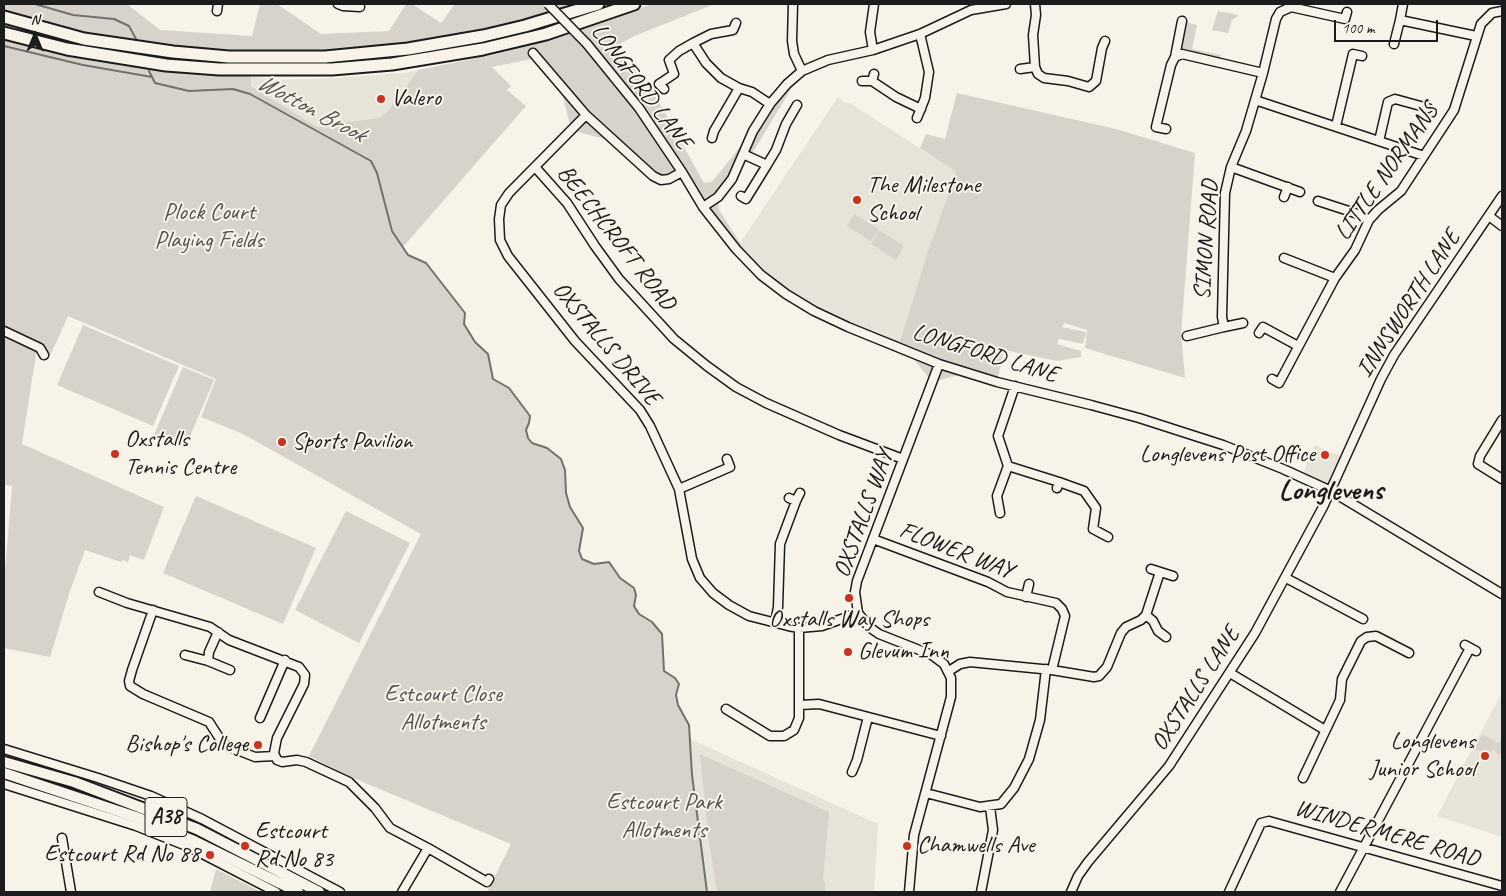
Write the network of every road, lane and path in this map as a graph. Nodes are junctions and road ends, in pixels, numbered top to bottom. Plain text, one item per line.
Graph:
1 (338, 4) edge
2 (548, 4) edge
3 (598, 4) edge
4 (634, 4) edge
5 (792, 4) edge
6 (874, 4) edge
7 (1006, 4) edge
8 (1035, 4) edge
9 (1403, 4) edge
10 (360, 7) dead end
11 (971, 7) edge
12 (1502, 11) edge
13 (1346, 12) dead end
14 (4, 16) edge
15 (1400, 20) junction
16 (1182, 21) dead end
17 (736, 30) dead end
18 (4, 33) edge
19 (920, 34) junction
20 (1476, 36) junction
21 (693, 43) junction
22 (1394, 44) dead end
23 (1101, 45) dead end
24 (873, 50) junction
25 (533, 53) dead end
26 (662, 53) dead end
27 (1362, 56) dead end
28 (1175, 57) junction
29 (669, 60) junction
30 (1035, 67) junction
31 (1020, 69) dead end
32 (802, 71) junction
33 (1263, 73) junction
34 (862, 81) dead end
35 (659, 84) dead end
36 (739, 88) junction
37 (1255, 100) junction
38 (770, 104) junction
39 (797, 106) dead end
40 (1428, 108) dead end
41 (921, 109) junction
42 (586, 116) junction
43 (917, 118) dead end
44 (1336, 126) junction
45 (705, 127) dead end
46 (1166, 129) dead end
47 (1379, 141) junction
48 (743, 154) junction
49 (1424, 156) junction
50 (766, 166) junction
51 (535, 167) junction
52 (1231, 167) junction
53 (682, 172) junction
54 (1288, 187) junction
55 (1300, 192) dead end
56 (1502, 196) edge
57 (1284, 197) dead end
58 (746, 200) dead end
59 (1323, 201) dead end
60 (703, 207) junction
61 (1489, 216) junction
62 (1369, 220) junction
63 (1502, 226) edge
64 (1284, 258) dead end
65 (1294, 262) junction
66 (1291, 271) dead end
67 (1336, 278) junction
68 (1244, 323) dead end
69 (1224, 327) junction
70 (4, 331) edge
71 (1259, 333) dead end
72 (1187, 336) dead end
73 (1298, 346) junction
74 (44, 355) dead end
75 (939, 364) junction
76 (1279, 383) dead end
77 (1015, 386) junction
78 (1501, 425) edge
79 (727, 459) dead end
80 (903, 459) junction
81 (1008, 466) junction
82 (1502, 478) edge
83 (679, 489) junction
84 (1331, 491) junction
85 (795, 498) dead end
86 (1000, 514) dead end
87 (1108, 537) dead end
88 (873, 539) junction
89 (1151, 569) dead end
90 (1160, 572) junction
91 (1173, 576) dead end
92 (1286, 578) junction
93 (1029, 584) dead end
94 (99, 592) dead end
95 (1502, 594) edge
96 (1026, 597) junction
97 (153, 610) junction
98 (858, 614) junction
99 (1146, 615) junction
100 (1357, 619) dead end
101 (775, 624) junction
102 (798, 628) junction
103 (218, 632) junction
104 (1166, 638) dead end
105 (1470, 648) dead end
106 (1404, 654) dead end
107 (185, 655) dead end
108 (285, 660) junction
109 (208, 661) junction
110 (1049, 669) junction
111 (230, 670) dead end
112 (949, 671) junction
113 (1230, 673) junction
114 (800, 705) junction
115 (868, 716) junction
116 (260, 718) dead end
117 (727, 721) dead end
118 (1325, 730) junction
119 (941, 736) junction
120 (4, 749) edge
121 (275, 756) junction
122 (4, 762) edge
123 (852, 772) dead end
124 (1302, 772) dead end
125 (4, 773) edge
126 (4, 784) edge
127 (926, 793) junction
128 (990, 807) junction
129 (137, 822) junction
130 (62, 838) dead end
131 (1364, 847) junction
132 (428, 848) junction
133 (488, 882) dead end
134 (1502, 886) edge
135 (71, 892) edge
136 (276, 892) edge
137 (298, 892) edge
138 (320, 892) edge
139 (340, 892) edge
140 (402, 892) edge
141 (909, 892) edge
142 (981, 892) edge
143 (1071, 892) edge
144 (1229, 892) edge
145 (1340, 892) edge

1 - 10 street
2 - 53 street, LONGFORD LANE, bridge
3 - 14 highway
4 - 18 highway
5 - 32 street
6 - 24 street
7 - 11 street
8 - 30 street
9 - 15 street
11 - 19 street
12 - 20 street, LITTLE NORMANS
13 - 33 street, SIMON ROAD
15 - 20 street
15 - 22 street
16 - 28 street
17 - 21 street
19 - 24 street
19 - 41 street
20 - 49 street, LITTLE NORMANS
21 - 29 street
21 - 36 street
23 - 30 street
24 - 32 street
25 - 42 street, LONGFORD LANE
26 - 29 street
27 - 44 street
28 - 33 street
28 - 46 street
29 - 35 street
30 - 31 street
32 - 38 street
33 - 37 street, SIMON ROAD
34 - 41 street
36 - 38 street
36 - 45 street
37 - 44 street
37 - 52 street, SIMON ROAD
38 - 48 street
39 - 50 street
40 - 47 street
41 - 43 street
42 - 51 street, OXSTALLS DRIVE
42 - 53 street, LONGFORD LANE
44 - 47 street
47 - 49 street
48 - 50 street
48 - 60 street
49 - 62 street, LITTLE NORMANS
50 - 58 street
51 - 80 street, BEECHCROFT ROAD
51 - 83 street, OXSTALLS DRIVE
52 - 54 street
52 - 69 street, SIMON ROAD
53 - 60 street, LONGFORD LANE
54 - 55 street
54 - 57 street
56 - 61 street, INNSWORTH LANE
59 - 62 street
60 - 75 street, LONGFORD LANE
61 - 63 street
61 - 84 street, INNSWORTH LANE
62 - 67 street, LITTLE NORMANS
64 - 65 street
65 - 66 street
65 - 67 street
67 - 73 street, LITTLE NORMANS
68 - 69 street, SIMON ROAD
69 - 72 street, SIMON ROAD
70 - 74 street
71 - 73 street
73 - 76 street, LITTLE NORMANS
75 - 77 street, LONGFORD LANE
75 - 80 street, OXSTALLS WAY
77 - 81 street
77 - 84 street, LONGFORD LANE
78 - 82 street
79 - 83 street
80 - 88 street, OXSTALLS WAY
81 - 86 street
81 - 87 street
83 - 101 street, OXSTALLS DRIVE
84 - 92 street, OXSTALLS LANE
84 - 95 street, LONGFORD LANE
85 - 101 street
88 - 96 street, FLOWER WAY
88 - 98 street, OXSTALLS WAY
89 - 90 street
90 - 91 street
90 - 99 street
92 - 100 street
92 - 113 street, OXSTALLS LANE
93 - 96 street, FLOWER WAY
94 - 97 street
96 - 110 street, FLOWER WAY
97 - 103 street
97 - 121 street
98 - 102 street, OXSTALLS DRIVE
98 - 112 street, OXSTALLS WAY
99 - 104 street
99 - 110 street
101 - 102 street, OXSTALLS DRIVE
102 - 114 street
103 - 108 street
103 - 109 street
105 - 131 street
106 - 118 street
107 - 109 street
108 - 116 street
108 - 121 street
109 - 111 street
110 - 112 street
110 - 128 street, FLOWER WAY
112 - 119 street
113 - 118 street
113 - 143 street, OXSTALLS LANE
114 - 115 street
114 - 117 street
115 - 119 street
115 - 123 street
118 - 124 street
119 - 127 street
120 - 139 street
121 - 132 street
122 - 138 main road, A38
125 - 129 main road, A38
126 - 129 street
127 - 128 street
127 - 141 street
128 - 142 street
129 - 136 street
129 - 137 main road, A38
130 - 135 street
131 - 134 street, WINDERMERE ROAD
131 - 144 street, WINDERMERE ROAD
131 - 145 street
132 - 133 street
132 - 140 street

